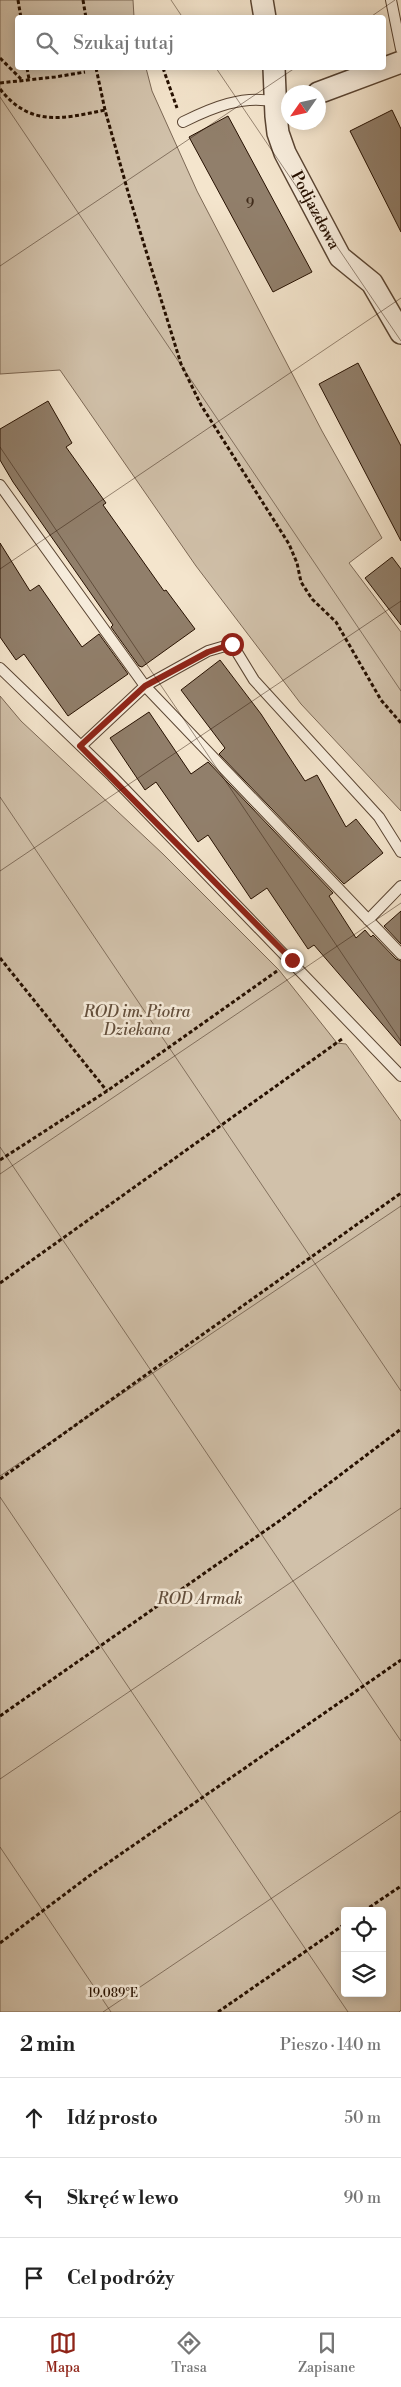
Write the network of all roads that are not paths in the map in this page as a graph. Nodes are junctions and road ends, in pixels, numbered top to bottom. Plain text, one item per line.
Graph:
1 (262, 0) edge
2 (391, 0) edge
3 (264, 15) edge
4 (401, 49) edge
5 (401, 62) edge
6 (386, 68) edge
7 (274, 70) edge
8 (380, 70) edge
9 (326, 90) edge
10 (281, 98) edge
11 (281, 102) edge
12 (281, 110) edge
13 (183, 122) road end
14 (401, 333) edge
15 (0, 485) edge
16 (0, 668) edge
17 (145, 686) junction
18 (80, 746) junction
19 (401, 852) edge
20 (401, 886) edge
21 (368, 920) junction
22 (401, 954) edge
23 (401, 1076) edge

1 - 3 street
2 - 4 lane
5 - 6 street
7 - 10 street, Podjazdowa
8 - 9 street
11 - 13 lane
12 - 14 street, Podjazdowa
15 - 17 lane
16 - 18 lane
17 - 18 lane
17 - 19 lane
17 - 21 lane
18 - 23 lane
20 - 21 lane
21 - 22 lane

